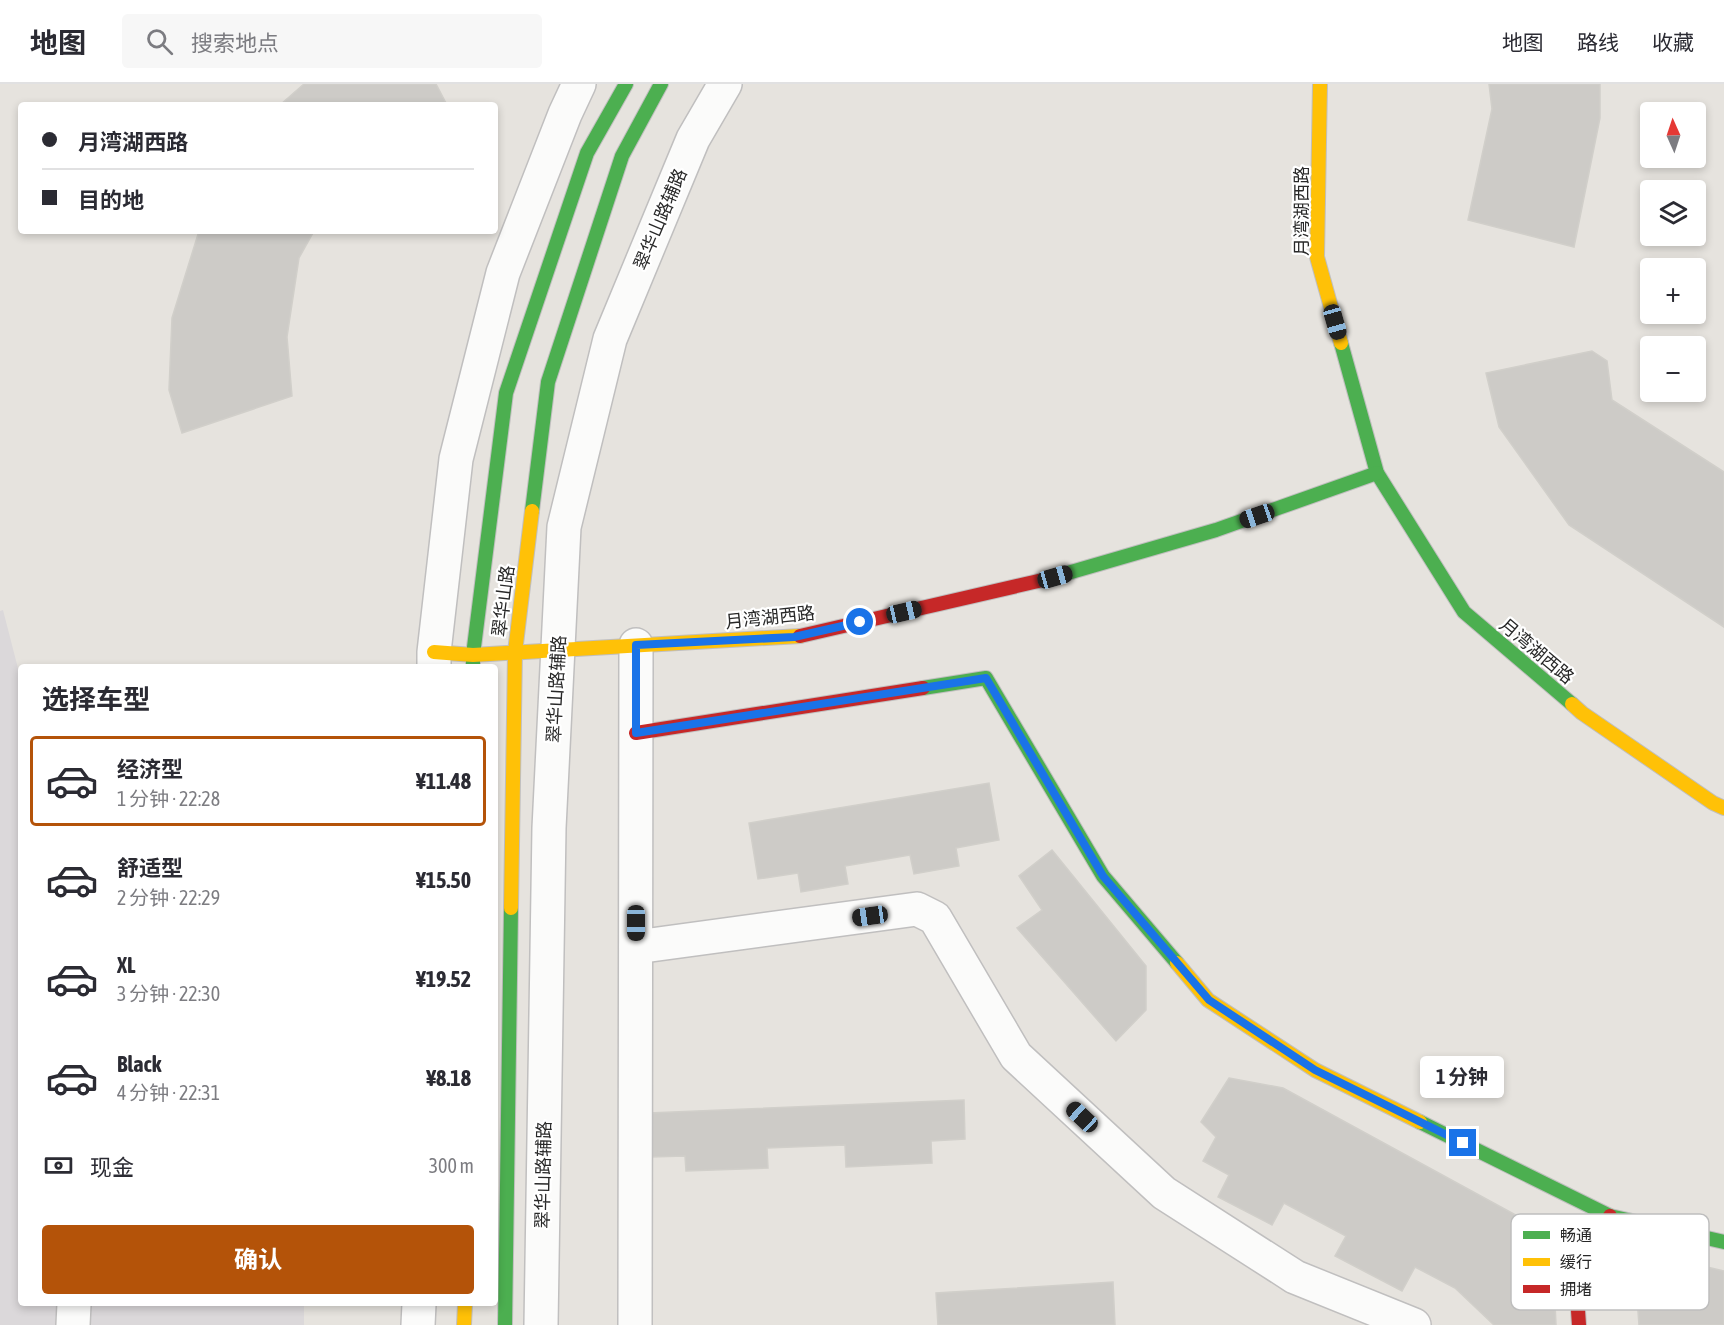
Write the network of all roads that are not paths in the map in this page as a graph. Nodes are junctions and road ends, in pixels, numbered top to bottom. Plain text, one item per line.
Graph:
1 (579, 84) edge
2 (626, 84) edge
3 (661, 84) edge
4 (725, 84) edge
5 (1320, 84) edge
6 (1377, 473) junction
7 (636, 645) junction
8 (558, 650) junction
9 (515, 652) junction
10 (434, 660) edge
11 (473, 662) edge
12 (636, 733) junction
13 (1724, 807) edge
14 (636, 947) junction
15 (1606, 1214) edge
16 (1709, 1239) edge
17 (1724, 1242) edge
18 (74, 1306) edge
19 (419, 1306) edge
20 (465, 1306) edge
21 (1578, 1310) edge
22 (74, 1325) edge
23 (418, 1325) edge
24 (464, 1325) edge
25 (505, 1325) edge
26 (541, 1325) edge
27 (635, 1325) edge
28 (1414, 1325) edge
29 (1579, 1325) edge

1 - 10 street
2 - 11 main road, 翠华山路
3 - 9 main road, 翠华山路
4 - 8 street, 翠华山路辅路
5 - 6 main road, 月湾湖西路
6 - 7 main road, 月湾湖西路
6 - 13 main road, 月湾湖西路
7 - 8 main road, 月湾湖西路
7 - 12 street
8 - 9 main road, 月湾湖西路
8 - 26 street, 翠华山路辅路
9 - 11 main road, 月湾湖西路
9 - 25 main road, 翠华山路
10 - 11 main road, 月湾湖西路
12 - 14 street
12 - 15 main road
14 - 27 street
14 - 28 street
16 - 17 main road
18 - 22 street
19 - 23 street
20 - 24 main road
21 - 29 main road

